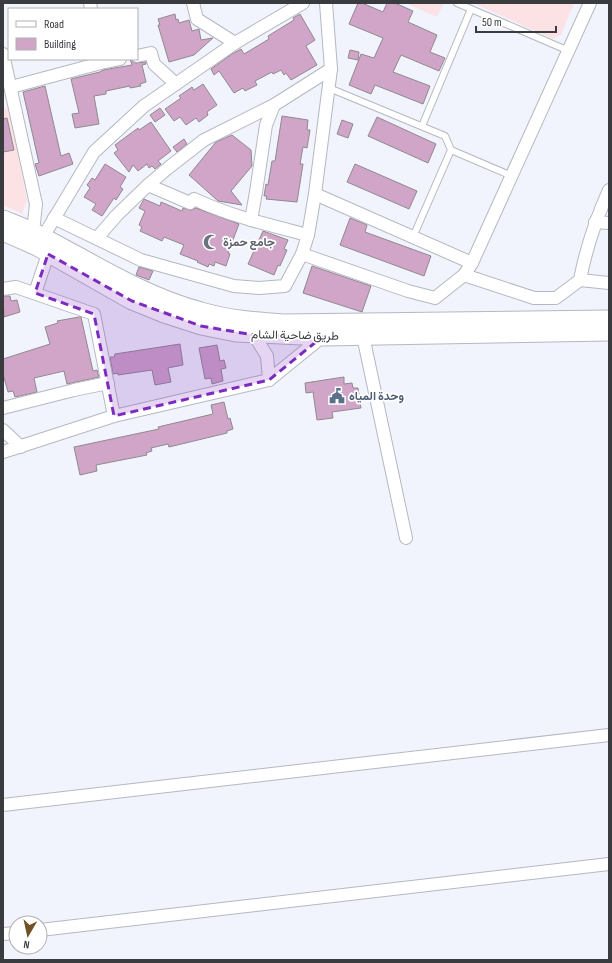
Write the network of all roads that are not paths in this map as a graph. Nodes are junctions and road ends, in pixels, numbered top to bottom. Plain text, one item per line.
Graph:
1 (193, 3) edge
2 (303, 3) edge
3 (326, 3) edge
4 (457, 3) edge
5 (590, 3) edge
6 (471, 9) junction
7 (235, 43) junction
8 (568, 51) junction
9 (3, 54) edge
10 (138, 56) edge
11 (110, 60) edge
12 (100, 61) edge
13 (331, 69) junction
14 (176, 84) junction
15 (11, 87) junction
16 (329, 88) junction
17 (8, 100) edge
18 (274, 105) junction
19 (422, 126) junction
20 (451, 150) junction
21 (512, 176) junction
22 (148, 185) junction
23 (609, 190) edge
24 (315, 194) junction
25 (54, 218) junction
26 (3, 219) edge
27 (250, 220) junction
28 (596, 222) junction
29 (609, 223) edge
30 (3, 232) edge
31 (38, 234) junction
32 (308, 235) junction
33 (413, 237) junction
34 (97, 238) junction
35 (48, 254) junction
36 (302, 254) junction
37 (472, 264) junction
38 (464, 275) junction
39 (580, 280) junction
40 (609, 283) edge
41 (3, 289) edge
42 (35, 293) junction
43 (609, 319) edge
44 (609, 332) edge
45 (254, 335) junction
46 (363, 336) junction
47 (322, 337) junction
48 (269, 380) junction
49 (108, 383) junction
50 (3, 408) edge
51 (114, 416) junction
52 (3, 430) edge
53 (21, 447) junction
54 (3, 452) edge
55 (406, 538) dead end
56 (609, 735) edge
57 (3, 805) edge
58 (609, 864) edge
59 (48, 929) edge

1 - 7 street
2 - 7 street
3 - 13 street
4 - 6 lane
5 - 8 street
6 - 8 lane
6 - 19 lane
7 - 14 street
8 - 21 street
9 - 15 street
10 - 14 street
11 - 12 street
12 - 15 street
13 - 16 street
13 - 18 street
14 - 25 street
15 - 17 street
16 - 19 lane
16 - 24 street
17 - 31 street
18 - 22 street
18 - 27 street
19 - 20 lane
20 - 21 lane
20 - 33 lane
21 - 37 street
22 - 27 street
22 - 34 street
23 - 28 street
24 - 32 street
24 - 33 street
25 - 31 street
25 - 34 street
26 - 31 main road, طريق ضاحية الشام
27 - 32 street
28 - 29 street
28 - 39 street
30 - 35 main road, طريق ضاحية الشام
31 - 43 main road, طريق ضاحية الشام
32 - 36 street
33 - 37 street
34 - 36 street
35 - 42 street
35 - 45 main road, طريق ضاحية الشام
36 - 38 street
37 - 38 street
38 - 39 street
39 - 40 street
41 - 42 street
42 - 49 street
44 - 46 main road, طريق ضاحية الشام
45 - 47 main road, طريق ضاحية الشام
45 - 48 street
46 - 47 main road, طريق ضاحية الشام
46 - 55 street
47 - 48 street
48 - 51 street
49 - 50 street
49 - 51 street
51 - 53 street
52 - 53 street
53 - 54 street
56 - 57 street
58 - 59 street

